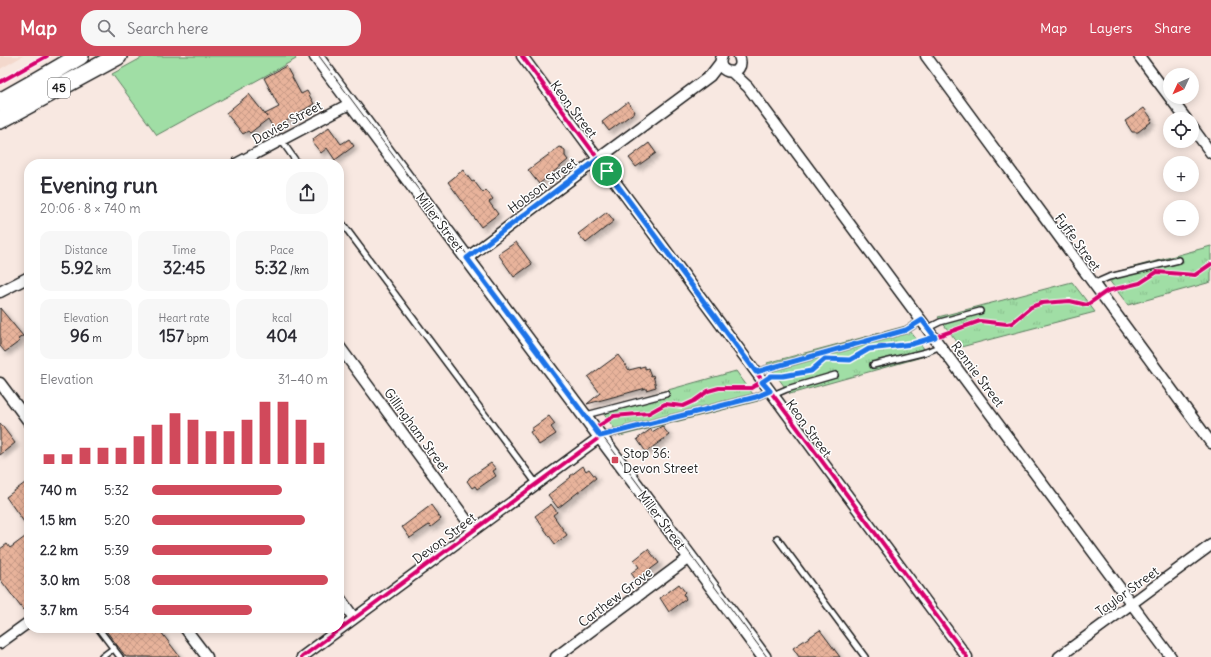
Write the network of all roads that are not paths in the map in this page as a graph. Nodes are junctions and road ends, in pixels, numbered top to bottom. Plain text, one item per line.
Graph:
1 (80, 56) edge
2 (118, 56) edge
3 (316, 56) edge
4 (522, 56) edge
5 (926, 56) edge
6 (1139, 56) edge
7 (742, 60) edge
8 (724, 63) edge
9 (748, 87) junction
10 (0, 102) edge
11 (351, 103) junction
12 (1181, 112) edge
13 (0, 120) edge
14 (1199, 137) edge
15 (281, 140) junction
16 (1211, 153) edge
17 (245, 159) edge
18 (294, 159) edge
19 (598, 159) junction
20 (344, 226) edge
21 (467, 258) junction
22 (1180, 260) dead end
23 (24, 280) edge
24 (1093, 284) junction
25 (0, 292) edge
26 (980, 311) dead end
27 (925, 324) junction
28 (941, 346) junction
29 (344, 353) edge
30 (873, 365) dead end
31 (756, 372) junction
32 (835, 375) dead end
33 (0, 383) edge
34 (771, 393) junction
35 (666, 394) dead end
36 (24, 415) edge
37 (584, 416) junction
38 (600, 436) junction
39 (1211, 443) edge
40 (536, 483) junction
41 (473, 529) junction
42 (777, 538) dead end
43 (1211, 545) edge
44 (690, 557) junction
45 (1132, 604) junction
46 (344, 605) edge
47 (354, 618) junction
48 (24, 626) edge
49 (344, 626) edge
50 (102, 633) edge
51 (189, 633) edge
52 (334, 633) edge
53 (0, 643) edge
54 (114, 648) junction
55 (102, 657) edge
56 (120, 657) edge
57 (207, 657) edge
58 (302, 657) edge
59 (556, 657) edge
60 (764, 657) edge
61 (865, 657) edge
62 (967, 657) edge
63 (1059, 657) edge
64 (1171, 657) edge

1 - 10 highway, 45
2 - 13 highway, 45
3 - 11 street, Miller Street
4 - 19 street, Keon Street
5 - 24 street, Fyffe Street
6 - 12 street
7 - 8 street, Hobson Street
7 - 9 street, Rennie Street
8 - 9 street, Rennie Street
8 - 19 street, Hobson Street
9 - 27 street, Rennie Street
11 - 15 street, Davies Street
11 - 21 street, Miller Street
14 - 16 street
15 - 17 street, Davies Street
15 - 18 lane
19 - 21 street, Hobson Street
19 - 31 street, Keon Street
20 - 40 lane
21 - 37 street, Miller Street
22 - 24 lane
23 - 25 street
24 - 39 street, Fyffe Street
26 - 27 lane
27 - 28 street, Rennie Street
27 - 31 lane
28 - 30 lane
28 - 45 street, Rennie Street
29 - 41 street, Gillingham Street
31 - 34 street, Keon Street
32 - 34 lane
33 - 36 street
34 - 38 lane
34 - 62 street, Keon Street
35 - 37 lane
37 - 38 street, Miller Street
38 - 40 street, Devon Street
38 - 44 street, Miller Street
40 - 41 street, Devon Street
41 - 47 street, Devon Street
42 - 61 lane
43 - 45 street, Taylor Street
44 - 59 street, Carthew Grove
44 - 60 street, Miller Street
45 - 63 street, Taylor Street
45 - 64 street, Rennie Street
46 - 47 street
47 - 49 street, Devon Street
48 - 53 street
50 - 54 lane
51 - 57 street
52 - 58 street, Devon Street
54 - 55 lane
54 - 56 lane

